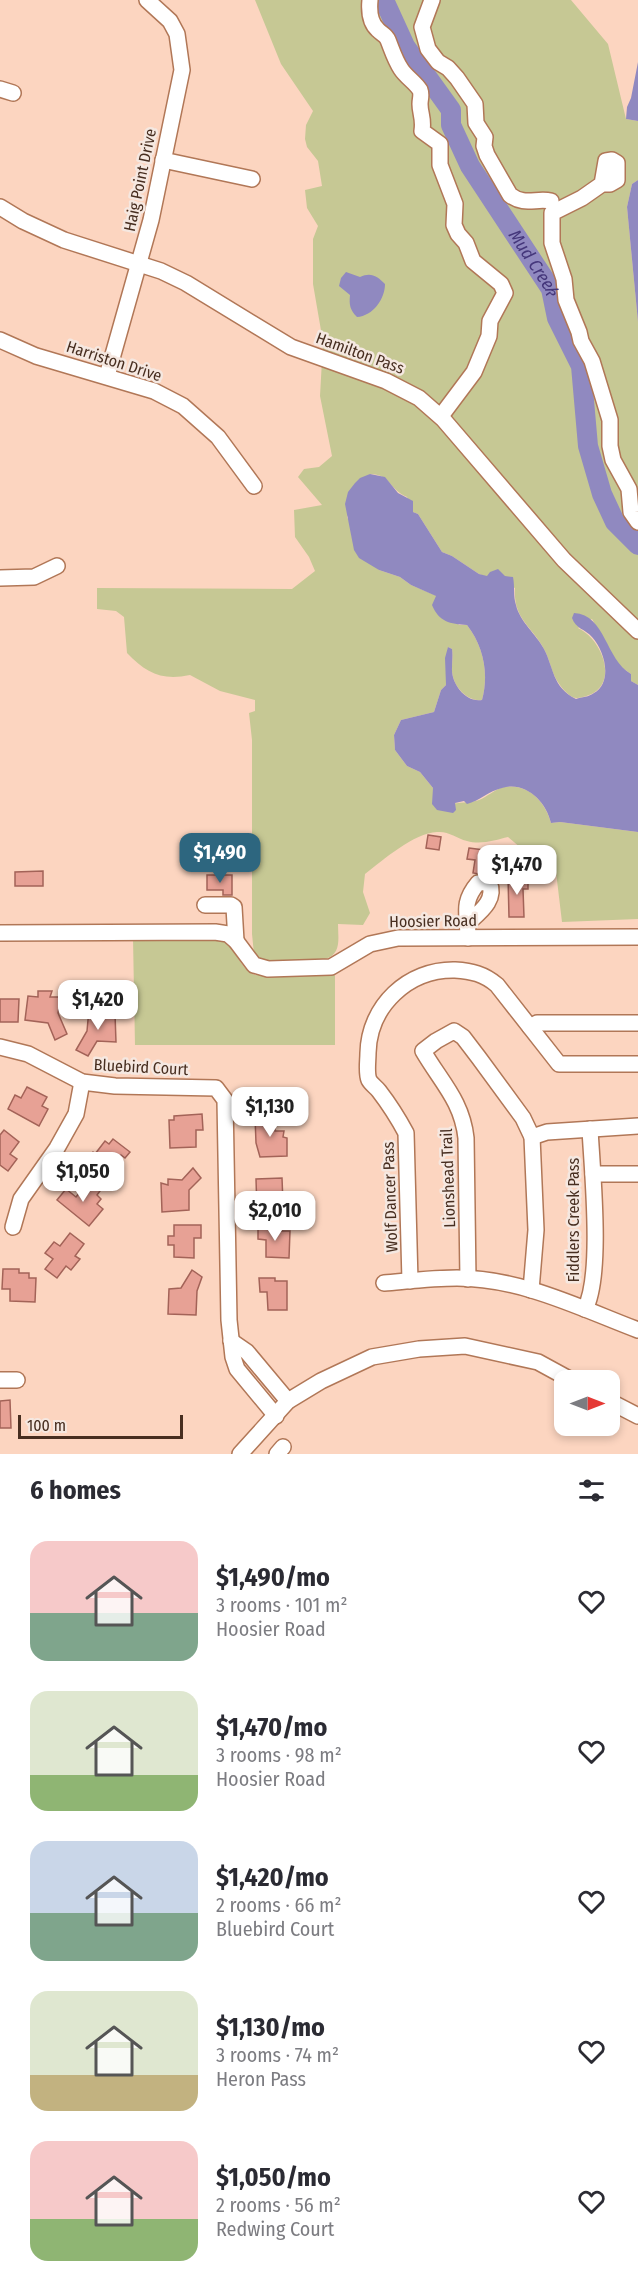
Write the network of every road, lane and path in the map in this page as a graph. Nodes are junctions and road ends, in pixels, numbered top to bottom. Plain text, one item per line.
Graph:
1 (147, 0) edge
2 (370, 0) edge
3 (432, 0) edge
4 (163, 160) junction
5 (252, 179) dead end
6 (603, 184) dead end
7 (0, 207) edge
8 (556, 207) junction
9 (140, 264) junction
10 (0, 340) edge
11 (107, 376) junction
12 (441, 416) junction
13 (254, 486) dead end
14 (638, 522) edge
15 (57, 566) dead end
16 (0, 578) edge
17 (638, 631) edge
18 (205, 905) dead end
19 (0, 933) edge
20 (638, 937) edge
21 (236, 941) junction
22 (638, 1023) edge
23 (530, 1027) junction
24 (0, 1047) edge
25 (638, 1064) edge
26 (82, 1082) junction
27 (638, 1126) edge
28 (590, 1129) junction
29 (532, 1137) junction
30 (593, 1174) junction
31 (638, 1174) edge
32 (13, 1227) dead end
33 (468, 1279) junction
34 (410, 1281) junction
35 (384, 1283) dead end
36 (531, 1290) junction
37 (585, 1309) junction
38 (638, 1330) edge
39 (231, 1341) junction
40 (554, 1371) edge
41 (0, 1380) edge
42 (17, 1380) dead end
43 (288, 1401) junction
44 (620, 1407) edge
45 (276, 1416) junction
46 (638, 1416) edge
47 (240, 1454) edge

1 - 4 street, Haig Point Drive
2 - 12 street
3 - 8 street
4 - 5 street
4 - 9 street, Haig Point Drive
6 - 8 street
7 - 9 street, Hamilton Pass
8 - 14 street
9 - 11 street, Haig Point Drive
9 - 12 street, Hamilton Pass
10 - 11 street, Harriston Drive
11 - 13 street, Harriston Drive
12 - 17 street, Hamilton Pass
15 - 16 street
18 - 21 street
19 - 21 street
20 - 21 street, Hoosier Road
22 - 23 street
23 - 25 street, Wolf Dancer Pass
23 - 34 street, Wolf Dancer Pass
24 - 26 street, Bluebird Court
26 - 32 street
26 - 39 street, Bluebird Court
27 - 28 street
28 - 29 street
28 - 30 street, Fiddlers Creek Pass
29 - 33 street, Lionshead Trail
29 - 36 street
30 - 31 street
30 - 37 street, Fiddlers Creek Pass
33 - 34 street
33 - 36 street
34 - 35 street
36 - 37 street
37 - 38 street
39 - 43 street
39 - 45 street
40 - 43 street
41 - 42 street
43 - 45 street
44 - 46 street
45 - 47 street

